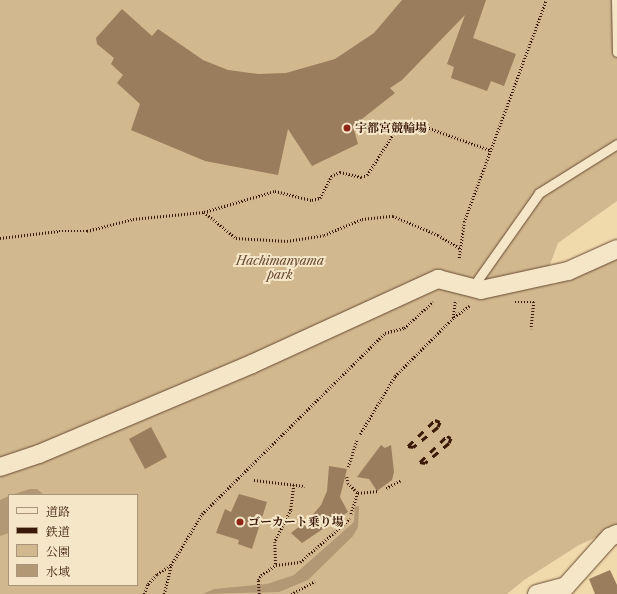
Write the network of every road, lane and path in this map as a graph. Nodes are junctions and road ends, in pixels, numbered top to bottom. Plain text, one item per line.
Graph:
1 (546, 0) edge
2 (616, 0) edge
3 (617, 52) edge
4 (617, 144) edge
5 (490, 150) junction
6 (204, 212) junction
7 (0, 238) edge
8 (460, 248) junction
9 (617, 249) edge
10 (459, 258) dead end
11 (455, 296) dead end
12 (473, 296) junction
13 (435, 300) dead end
14 (508, 302) dead end
15 (453, 318) junction
16 (531, 329) dead end
17 (360, 434) dead end
18 (357, 440) dead end
19 (0, 467) edge
20 (348, 468) dead end
21 (347, 478) dead end
22 (254, 480) dead end
23 (400, 481) dead end
24 (294, 485) junction
25 (305, 486) dead end
26 (386, 488) dead end
27 (378, 491) dead end
28 (358, 493) junction
29 (617, 534) edge
30 (171, 565) junction
31 (276, 565) junction
32 (314, 581) dead end
33 (144, 594) edge
34 (164, 594) edge
35 (259, 594) edge
36 (292, 594) edge
37 (536, 594) edge

1 - 5 path
2 - 3 lane
4 - 12 lane
5 - 6 path
5 - 8 path
6 - 7 path
6 - 8 path
8 - 10 path
9 - 12 street
11 - 15 path
12 - 15 path
12 - 19 street
13 - 30 path
14 - 16 path
15 - 17 path
18 - 20 path
21 - 28 path
22 - 24 path
23 - 26 path
24 - 25 path
24 - 31 path
27 - 28 path
28 - 31 path
29 - 37 street
30 - 33 path
30 - 34 path
31 - 35 path
32 - 36 path

